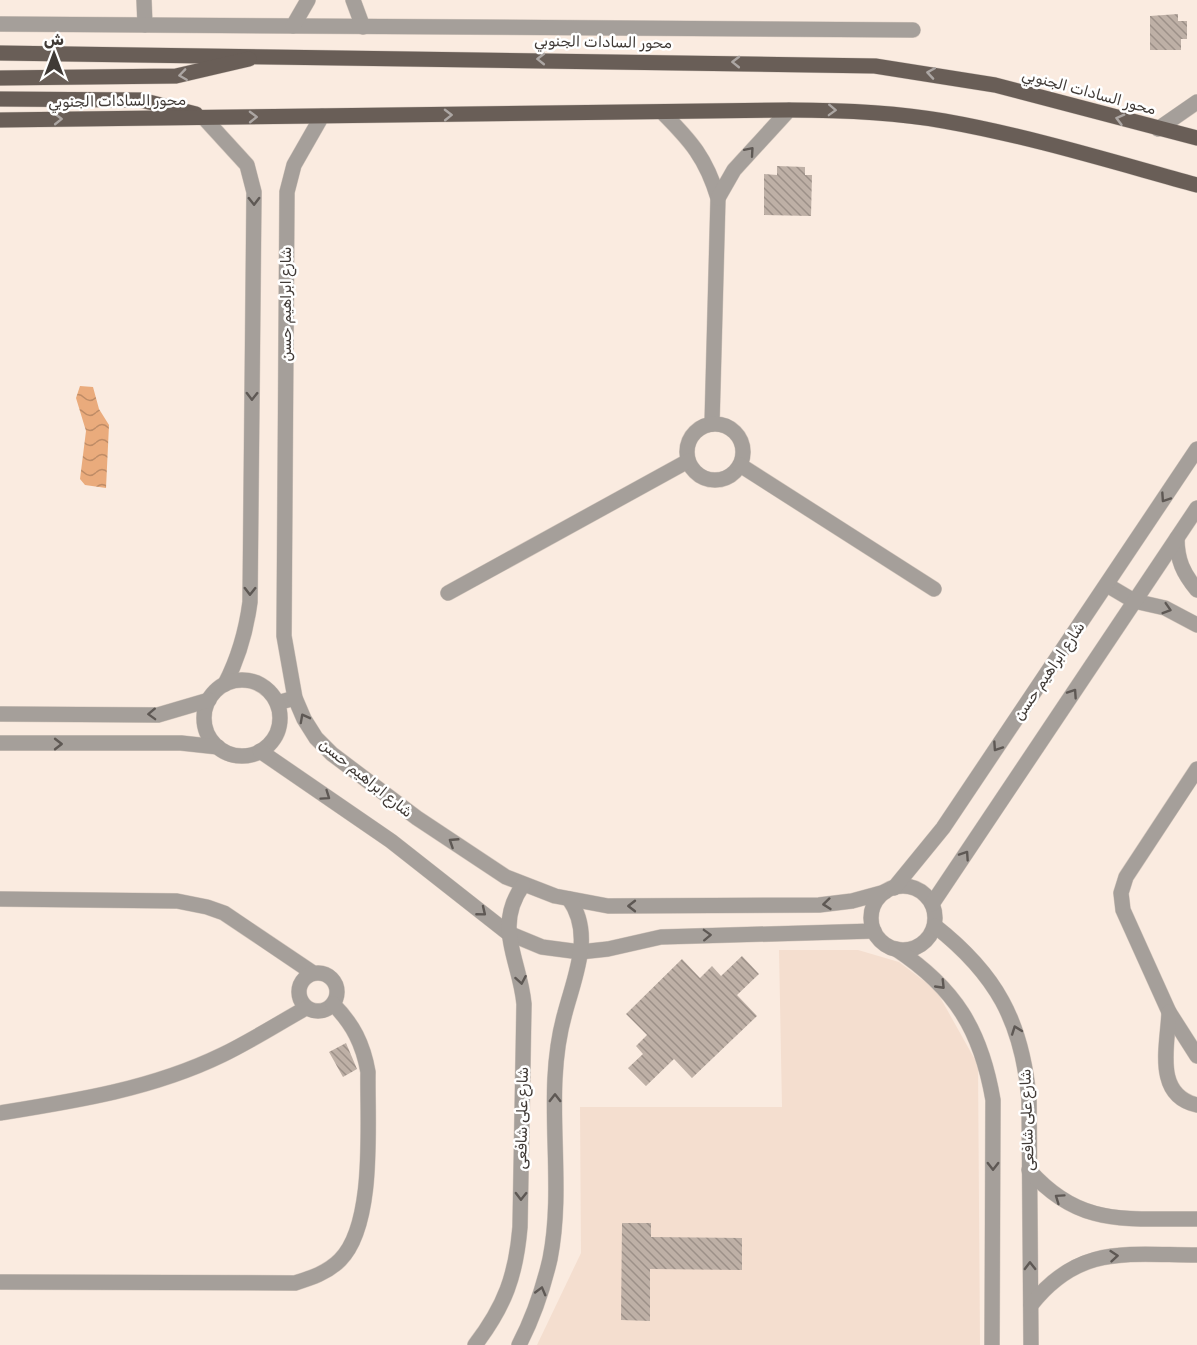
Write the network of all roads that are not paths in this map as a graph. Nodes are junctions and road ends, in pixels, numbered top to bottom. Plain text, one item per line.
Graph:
1 (144, 0) edge
2 (308, 0) edge
3 (353, 0) edge
4 (0, 24) edge
5 (145, 25) junction
6 (293, 26) junction
7 (363, 27) junction
8 (913, 30) dead end
9 (0, 53) edge
10 (260, 55) junction
11 (0, 78) edge
12 (0, 99) edge
13 (1197, 102) edge
14 (789, 110) junction
15 (662, 112) junction
16 (322, 116) junction
17 (204, 118) junction
18 (0, 120) edge
19 (1158, 129) junction
20 (1197, 138) edge
21 (1197, 184) edge
22 (718, 198) junction
23 (712, 424) junction
24 (1197, 450) edge
25 (688, 460) junction
26 (740, 465) junction
27 (1197, 508) edge
28 (1177, 538) junction
29 (1107, 585) junction
30 (934, 589) dead end
31 (1197, 590) edge
32 (448, 593) dead end
33 (1134, 601) junction
34 (1197, 625) edge
35 (225, 684) junction
36 (295, 698) junction
37 (208, 700) junction
38 (277, 703) junction
39 (0, 714) edge
40 (0, 743) edge
41 (218, 747) junction
42 (260, 751) junction
43 (1197, 769) edge
44 (523, 885) junction
45 (889, 890) junction
46 (0, 899) edge
47 (569, 899) junction
48 (932, 904) junction
49 (935, 926) junction
50 (874, 931) junction
51 (507, 933) junction
52 (896, 949) junction
53 (580, 952) junction
54 (313, 973) junction
55 (333, 1004) junction
56 (306, 1008) junction
57 (1169, 1012) junction
58 (1197, 1056) edge
59 (1197, 1106) edge
60 (0, 1113) edge
61 (1029, 1170) junction
62 (1197, 1219) edge
63 (1197, 1255) edge
64 (0, 1282) edge
65 (1031, 1305) junction
66 (475, 1345) edge
67 (519, 1345) edge
68 (992, 1345) edge
69 (1031, 1345) edge

1 - 5 street
2 - 6 street
3 - 7 street
4 - 5 street
5 - 6 street
6 - 7 street
7 - 8 street
9 - 10 main road, محور السادات الجنوبي
10 -> 11 main road
19 -> 10 main road, محور السادات الجنوبي
12 - 17 main road
13 - 19 street
14 - 15 main road, محور السادات الجنوبي
14 -> 21 main road, محور السادات الجنوبي
22 -> 14 street
16 -> 15 main road, محور السادات الجنوبي
15 - 22 street
17 -> 16 main road, محور السادات الجنوبي
16 - 36 street, شارع ابراهيم حسن
18 -> 17 main road, محور السادات الجنوبي
17 -> 35 street
19 - 20 main road, محور السادات الجنوبي
22 - 23 street
23 - 25 street
23 - 26 street
24 -> 29 street, شارع ابراهيم حسن
25 - 26 street
25 - 32 street
26 - 30 street
27 - 28 street
28 - 31 street
28 - 33 street
29 - 33 street
29 -> 45 street, شارع ابراهيم حسن
33 -> 34 street
48 -> 33 street
35 - 37 street
35 - 38 street
36 - 38 street
44 -> 36 street, شارع ابراهيم حسن
37 -> 39 street
37 - 41 street
38 - 42 street
40 -> 41 street
41 - 42 street
42 -> 51 street
43 - 57 street
44 - 47 street, شارع ابراهيم حسن
44 - 51 street
45 -> 47 street, شارع ابراهيم حسن
45 - 48 street
45 - 50 street
46 - 54 street
47 - 53 street
48 - 49 street
49 - 52 street
61 -> 49 street, شارع على شافعى
50 - 52 street
53 -> 50 street
51 - 53 street
51 -> 66 street, شارع على شافعى
52 -> 68 street
67 -> 53 street
54 - 55 street
54 - 56 street
55 - 56 street
55 - 64 street
56 - 60 street
57 - 58 street
57 - 59 street
62 -> 61 street
65 -> 61 street, شارع على شافعى
65 -> 63 street
65 - 69 street, شارع على شافعى

